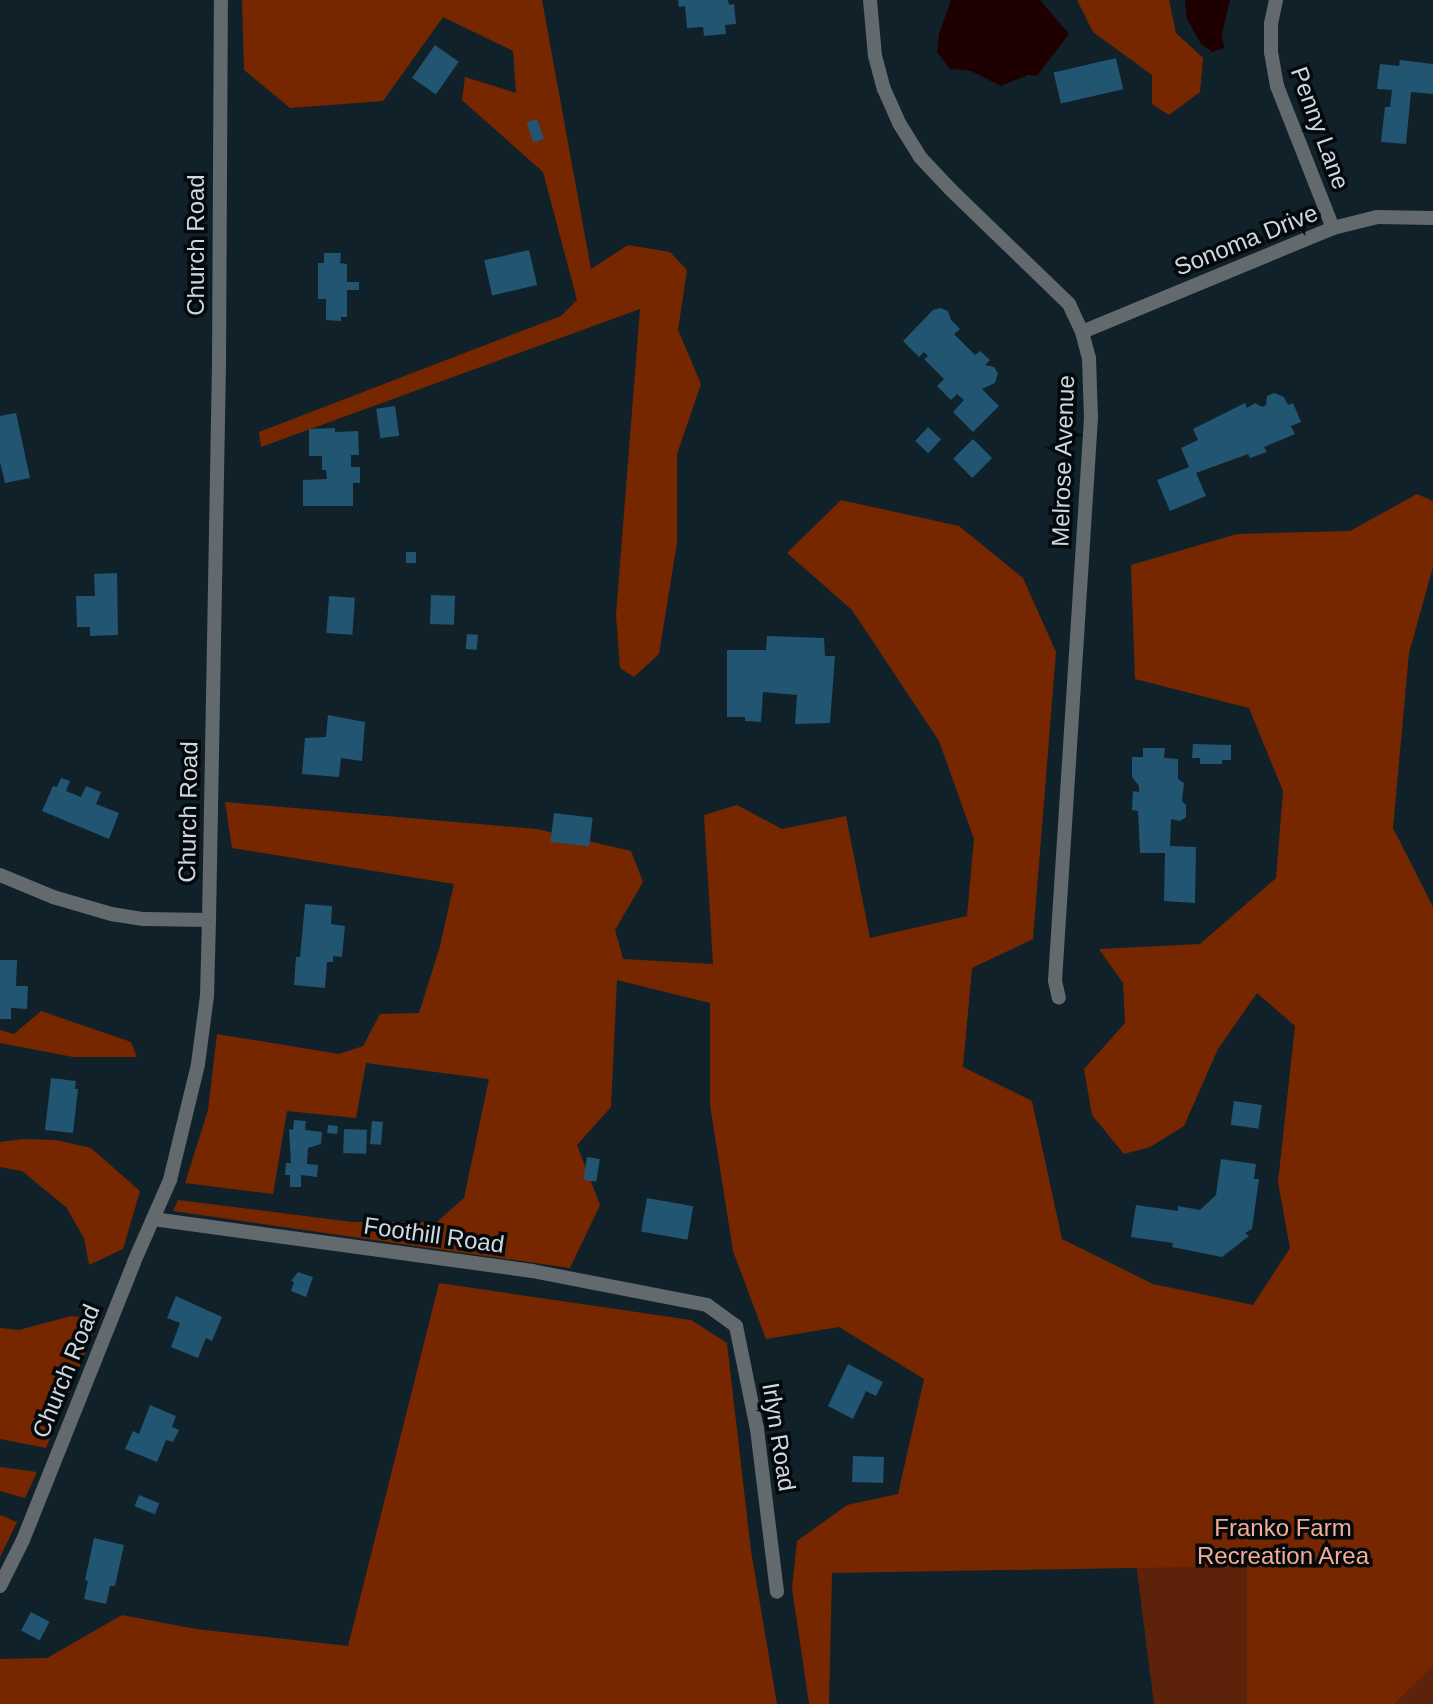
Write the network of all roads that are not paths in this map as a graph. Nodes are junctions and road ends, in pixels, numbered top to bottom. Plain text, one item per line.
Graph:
1 (221, 0) edge
2 (870, 0) edge
3 (1276, 0) edge
4 (1433, 218) edge
5 (1332, 228) junction
6 (1082, 332) junction
7 (0, 874) edge
8 (209, 920) junction
9 (1059, 999) dead end
10 (153, 1219) junction
11 (707, 1305) joint
12 (0, 1586) edge
13 (778, 1592) dead end

1 - 8 street, Church Road
2 - 6 street, Melrose Avenue
3 - 5 street, Penny Lane
4 - 5 street, Sonoma Drive
5 - 6 street, Sonoma Drive
6 - 9 street, Melrose Avenue
7 - 8 street
8 - 10 street, Church Road
10 - 11 street, Foothill Road
10 - 12 street, Church Road
11 - 13 street, Irlyn Road

